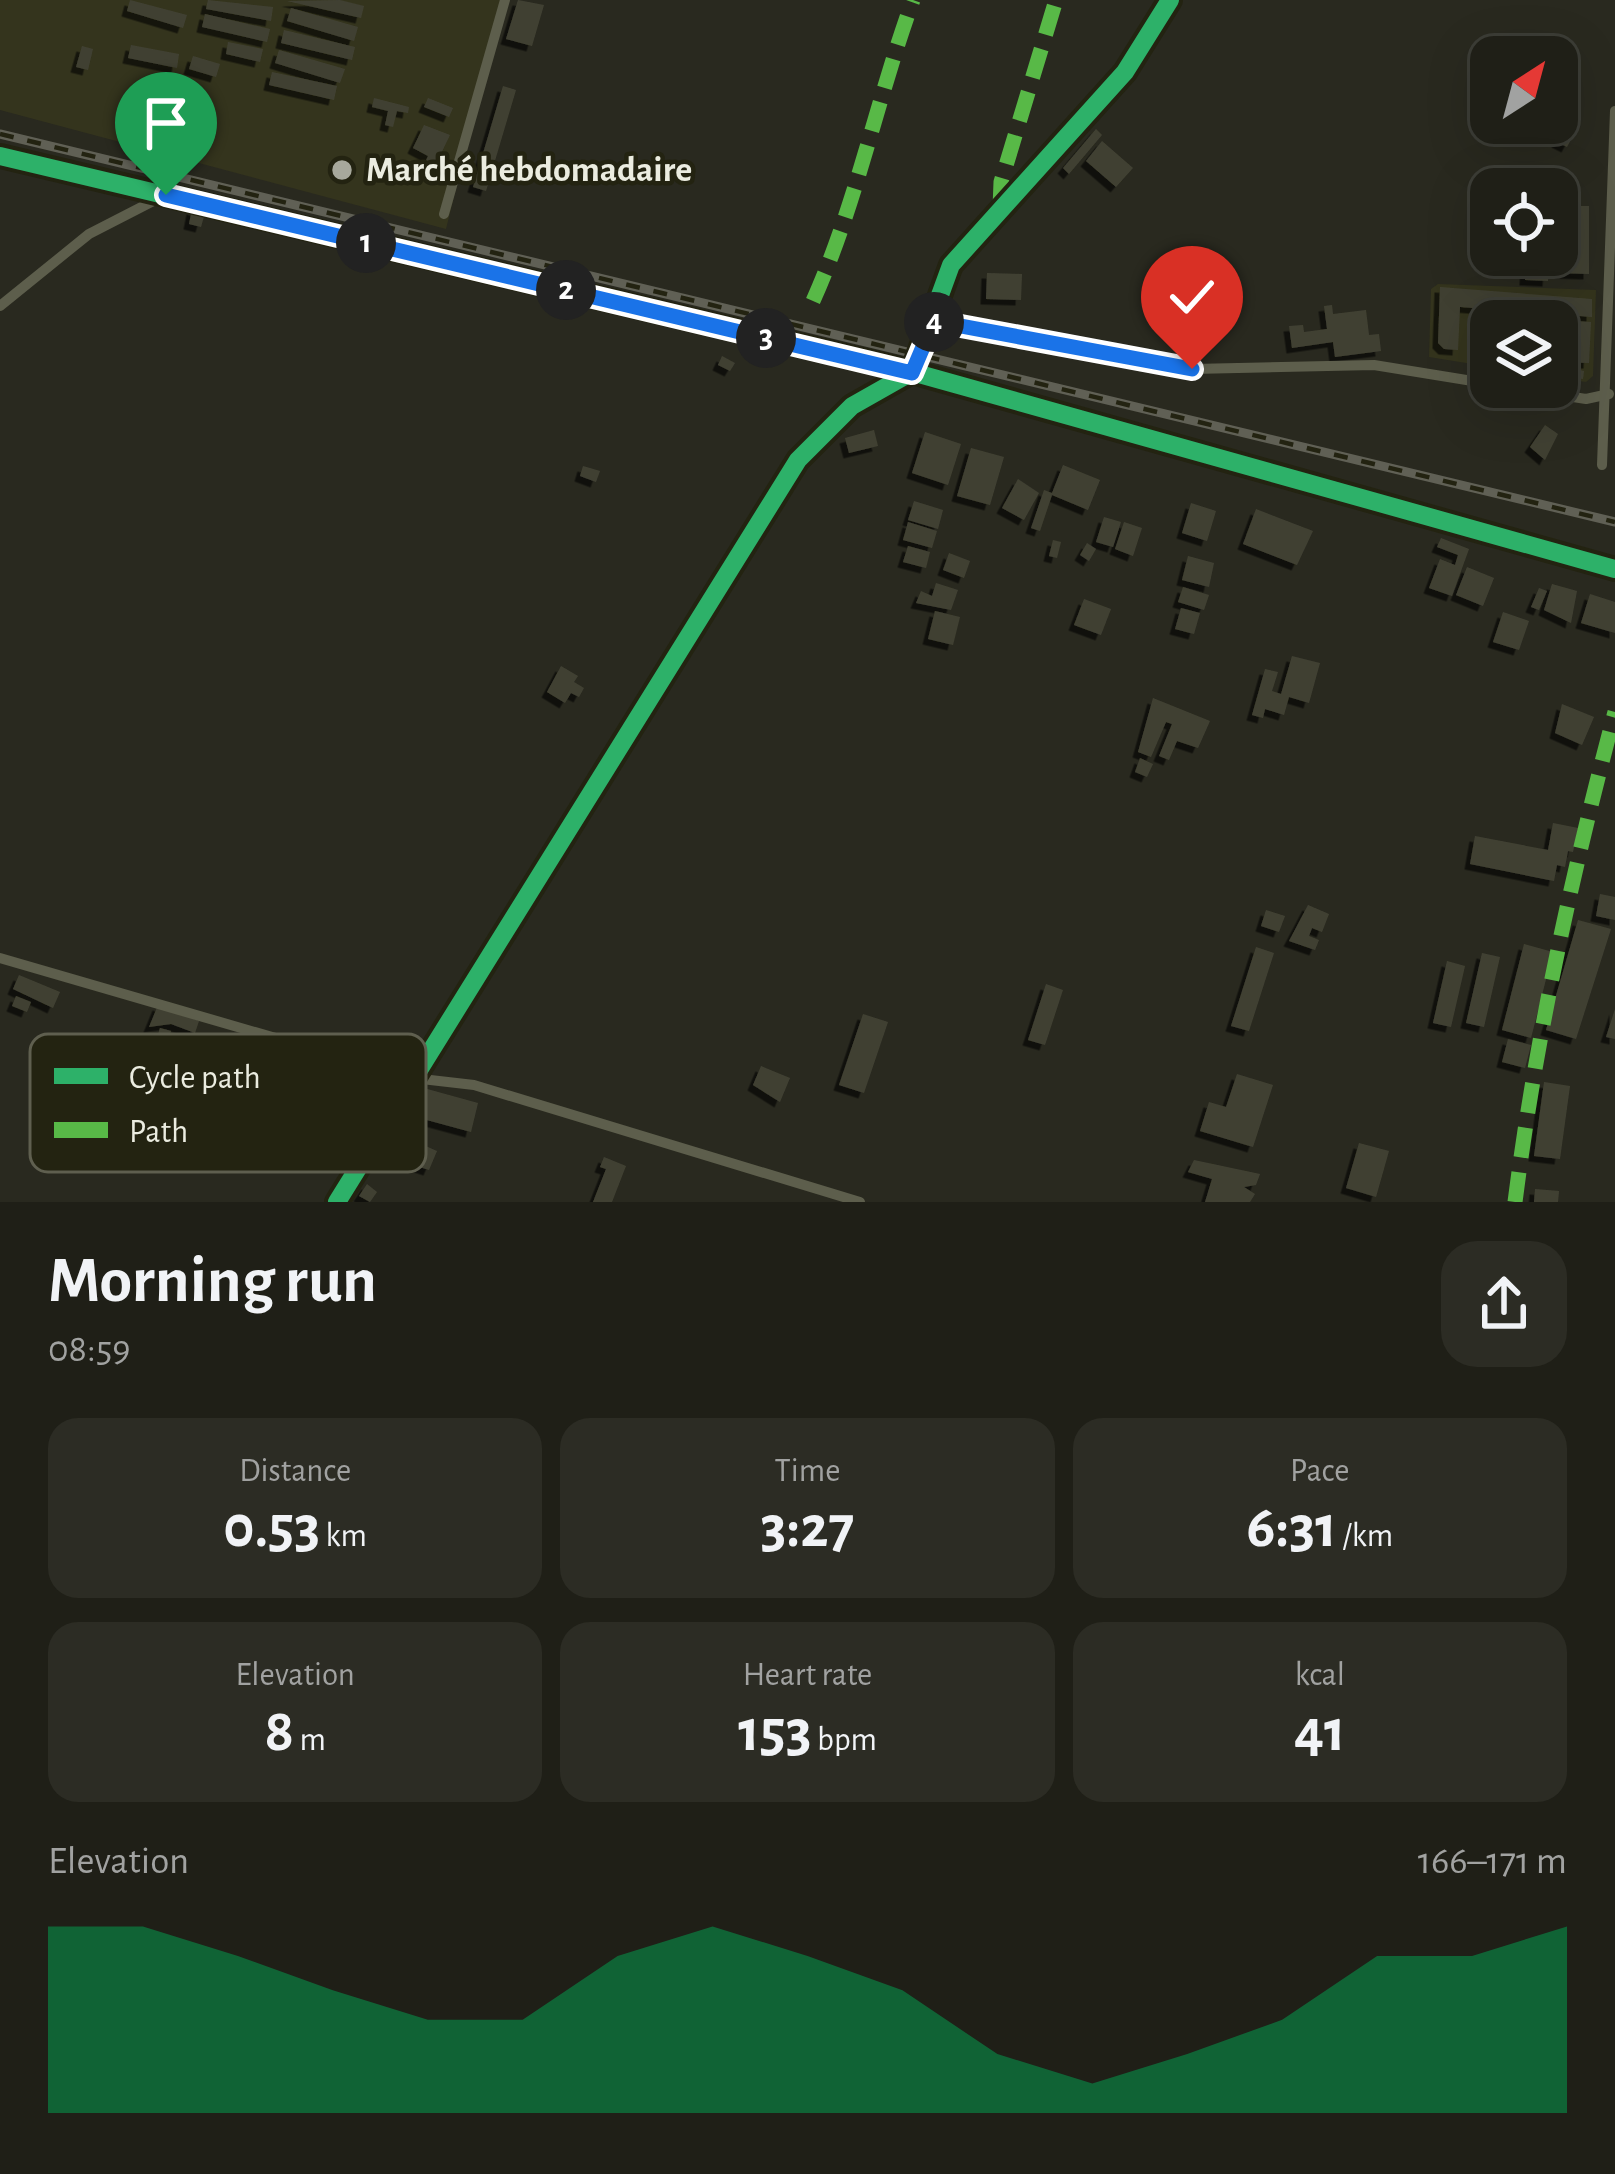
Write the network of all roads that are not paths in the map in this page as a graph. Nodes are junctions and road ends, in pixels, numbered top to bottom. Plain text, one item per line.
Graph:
1 (505, 0) edge
2 (1169, 0) edge
3 (1615, 111) edge
4 (0, 155) edge
5 (1614, 169) edge
6 (166, 195) junction
7 (444, 214) dead end
8 (0, 306) edge
9 (934, 321) junction
10 (912, 373) junction
11 (1470, 381) edge
12 (1609, 394) junction
13 (1578, 398) edge
14 (1602, 465) dead end
15 (1615, 569) edge
16 (0, 958) edge
17 (262, 1034) edge
18 (426, 1057) edge
19 (426, 1079) edge
20 (355, 1172) edge
21 (337, 1202) edge
22 (860, 1202) edge

1 - 7 street
2 - 9 street
3 - 5 street
4 - 6 street
5 - 12 street
6 - 8 street
6 - 10 street
9 - 10 street
9 - 11 street
10 - 15 street
10 - 18 street
12 - 13 street
12 - 14 street
16 - 17 street
19 - 22 street
20 - 21 street

